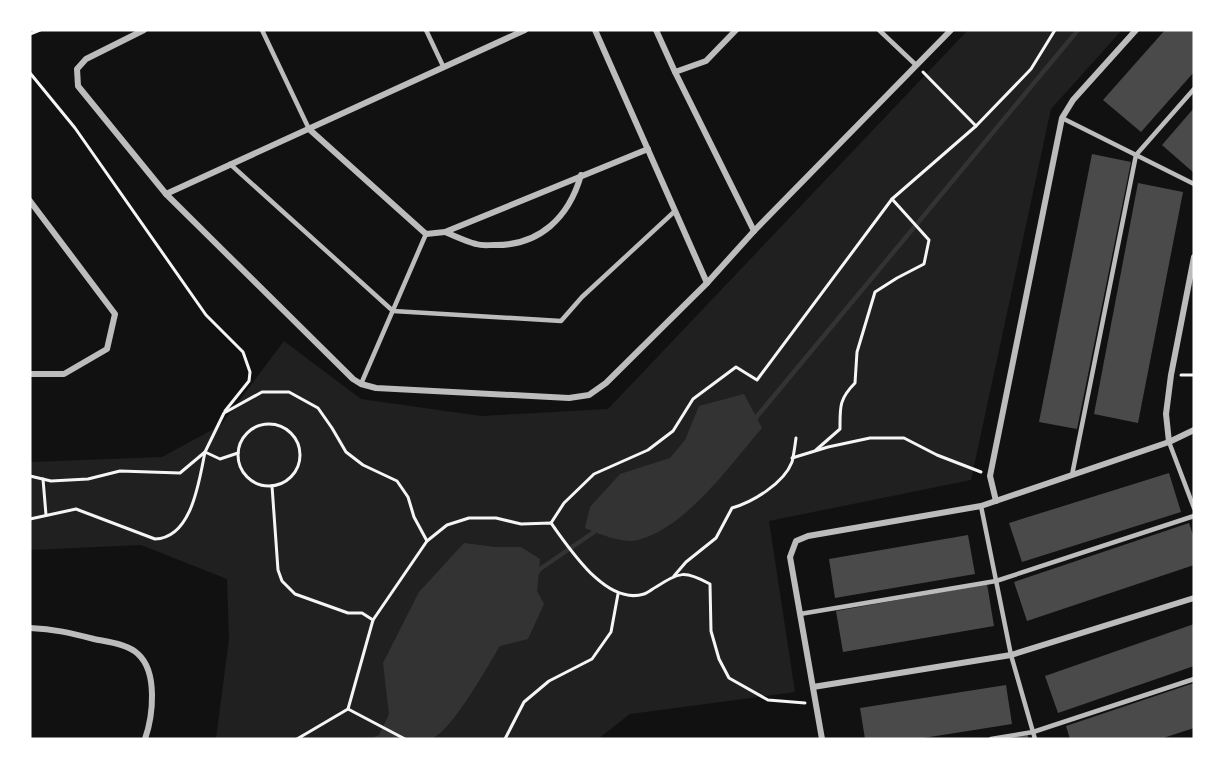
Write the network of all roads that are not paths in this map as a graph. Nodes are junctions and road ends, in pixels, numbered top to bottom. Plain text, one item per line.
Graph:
1 (144, 30) edge
2 (261, 30) edge
3 (426, 30) edge
4 (525, 30) edge
5 (595, 30) edge
6 (656, 30) edge
7 (736, 30) edge
8 (879, 30) edge
9 (951, 30) edge
10 (1137, 30) edge
11 (916, 65) junction
12 (443, 66) junction
13 (675, 72) junction
14 (1194, 89) edge
15 (1062, 118) junction
16 (309, 129) junction
17 (648, 149) junction
18 (1136, 155) junction
19 (230, 164) junction
20 (581, 175) junction
21 (1194, 184) edge
22 (166, 194) junction
23 (30, 201) edge
24 (32, 209) edge
25 (675, 211) junction
26 (754, 231) junction
27 (445, 232) junction
28 (426, 234) junction
29 (1194, 257) edge
30 (707, 283) junction
31 (393, 311) junction
32 (30, 375) edge
33 (361, 384) junction
34 (1194, 430) edge
35 (1169, 442) junction
36 (1072, 475) junction
37 (996, 501) junction
38 (981, 506) junction
39 (1194, 508) edge
40 (1194, 516) edge
41 (996, 581) junction
42 (1194, 598) edge
43 (800, 614) junction
44 (30, 628) edge
45 (1011, 655) junction
46 (1194, 679) edge
47 (813, 687) junction
48 (1033, 732) junction
49 (145, 739) edge
50 (822, 739) edge
51 (991, 739) edge
52 (1035, 739) edge

1 - 22 street
2 - 16 lane
3 - 12 lane
4 - 12 street
5 - 17 street
6 - 13 street
7 - 13 street
8 - 11 lane
9 - 11 street
10 - 15 street
11 - 26 street
12 - 16 street
13 - 26 street
14 - 18 lane
15 - 18 lane
15 - 37 street
16 - 19 street
16 - 28 street
17 - 20 street
17 - 25 street
18 - 21 lane
18 - 36 lane
19 - 22 street
19 - 31 lane
20 - 27 street
20 - 27 street
22 - 33 street
23 - 24 street
24 - 32 street
25 - 30 street
25 - 31 lane
26 - 30 street
27 - 28 street
28 - 31 lane
29 - 35 street
30 - 33 street
31 - 33 lane
34 - 35 street
35 - 36 street
35 - 39 lane
36 - 37 street
37 - 38 street
38 - 41 lane
38 - 43 street
40 - 41 lane
41 - 43 lane
41 - 45 lane
42 - 45 street
43 - 47 street
44 - 49 street
45 - 47 street
45 - 48 lane
46 - 48 lane
47 - 50 street
48 - 51 lane
48 - 52 lane

